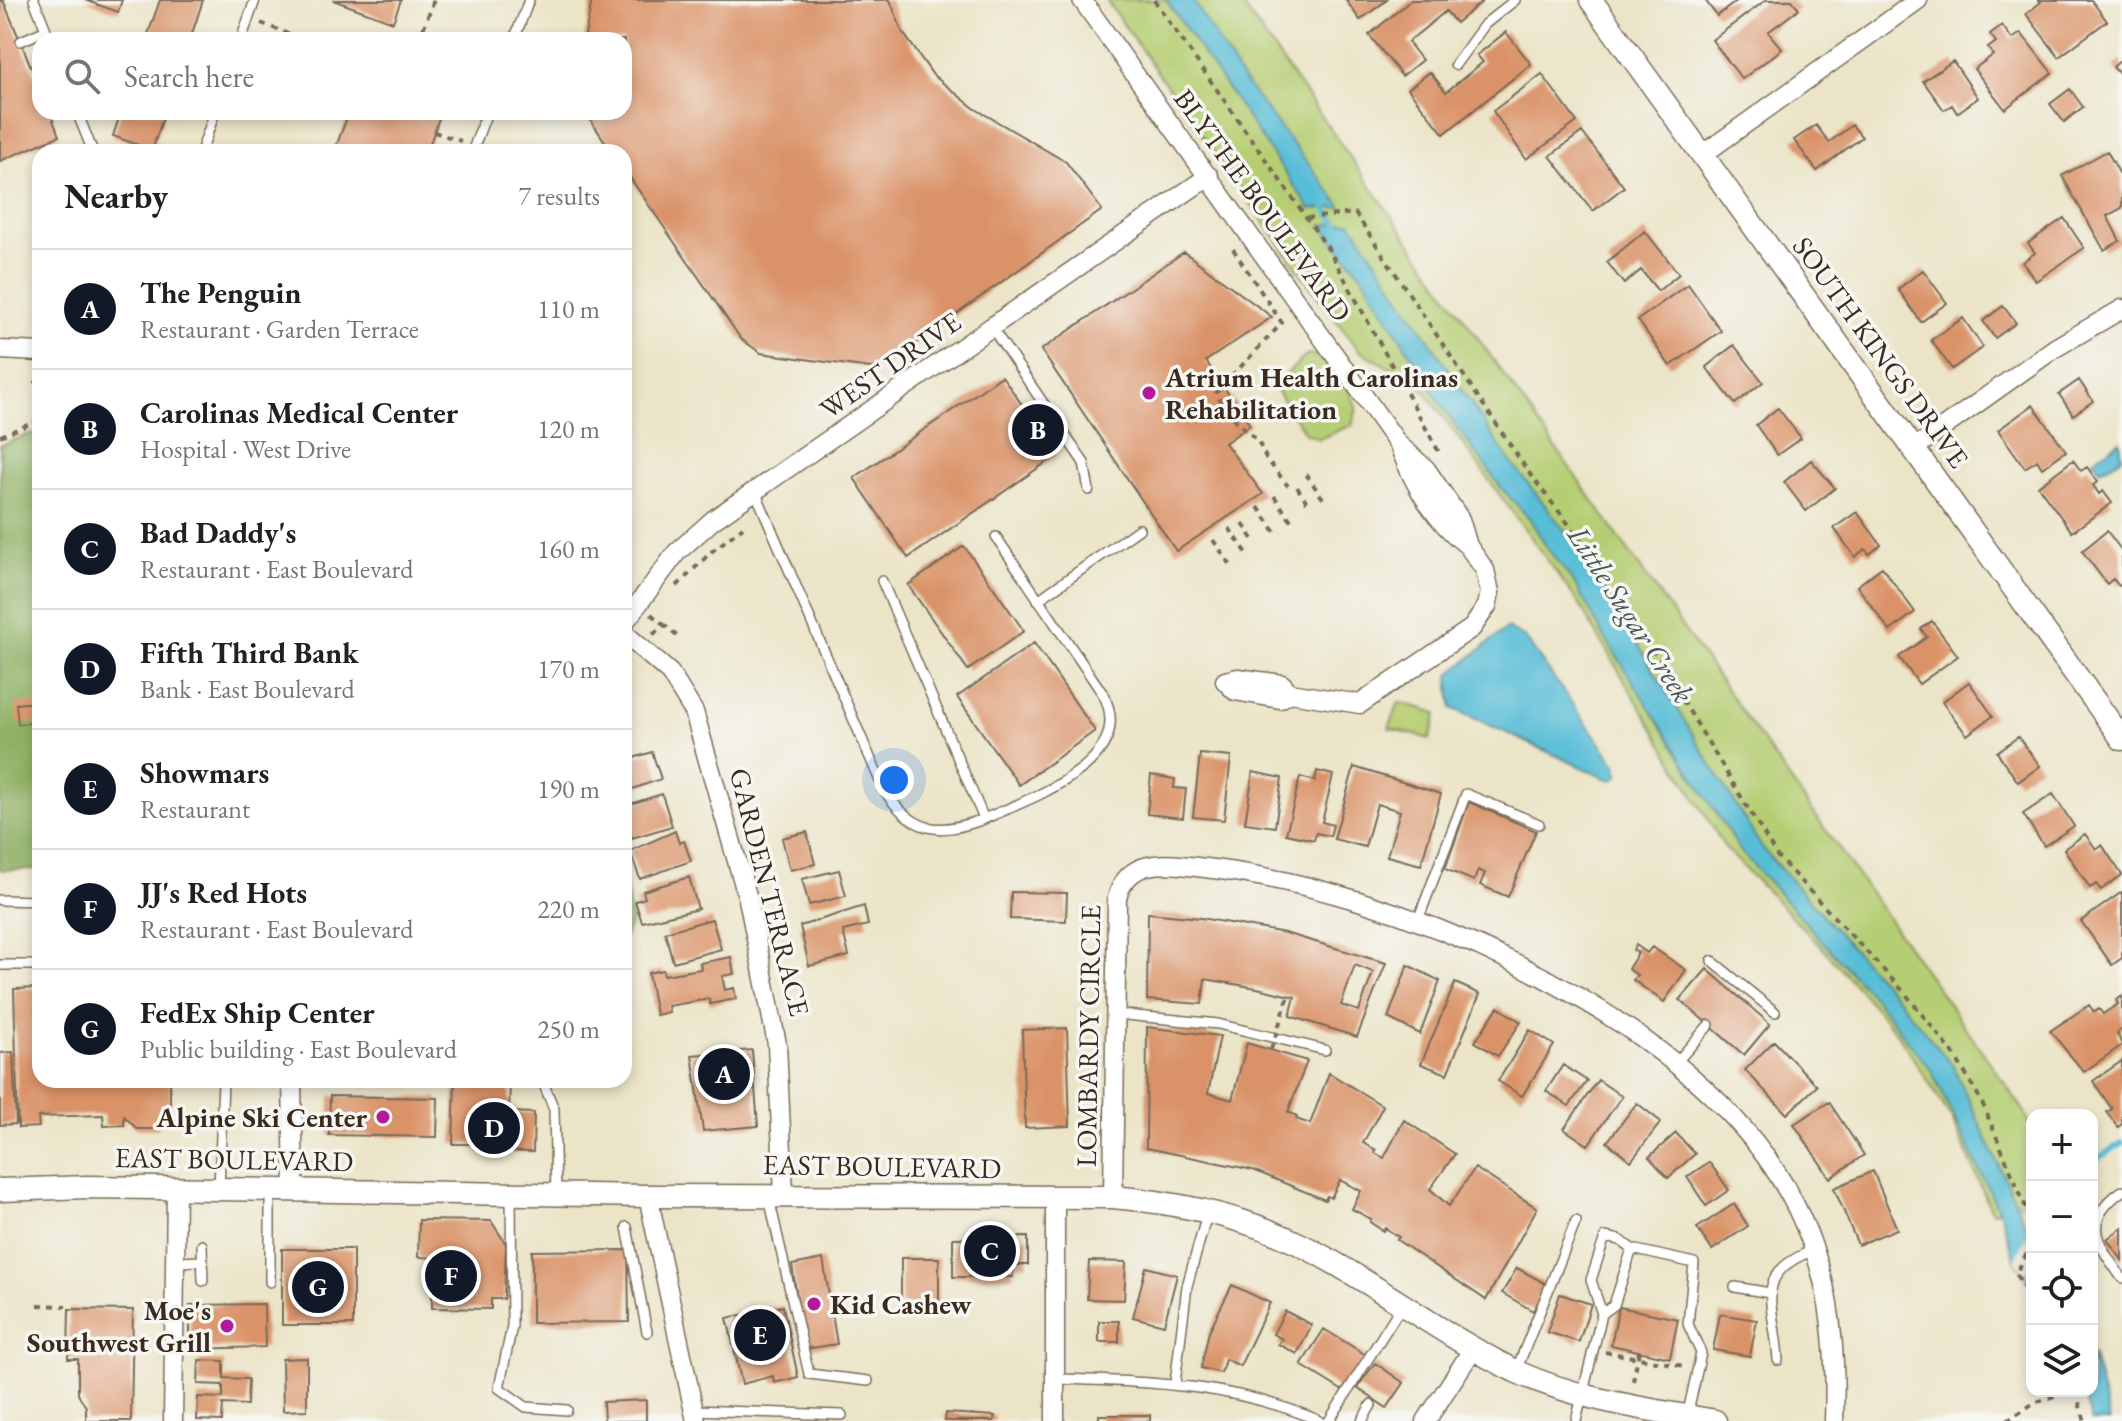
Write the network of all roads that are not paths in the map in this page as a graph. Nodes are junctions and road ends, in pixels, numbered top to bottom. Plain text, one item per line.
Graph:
1 (34, 0) edge
2 (255, 0) edge
3 (529, 0) edge
4 (1082, 0) edge
5 (1515, 0) edge
6 (1591, 0) edge
7 (1918, 0) edge
8 (47, 32) edge
9 (244, 32) edge
10 (517, 32) edge
11 (32, 39) edge
12 (21, 41) dead end
13 (1455, 65) dead end
14 (80, 120) edge
15 (212, 120) edge
16 (484, 120) edge
17 (90, 144) edge
18 (204, 144) edge
19 (476, 144) edge
20 (1702, 155) junction
21 (1209, 176) junction
22 (2122, 309) edge
23 (992, 328) junction
24 (0, 350) edge
25 (32, 352) edge
26 (1913, 449) junction
27 (1089, 490) dead end
28 (755, 491) junction
29 (1139, 529) dead end
30 (996, 537) dead end
31 (882, 581) dead end
32 (1038, 600) junction
33 (632, 612) edge
34 (632, 641) edge
35 (1290, 693) dead end
36 (2119, 730) edge
37 (984, 819) junction
38 (1539, 824) dead end
39 (0, 900) edge
40 (32, 901) edge
41 (1418, 920) junction
42 (1712, 961) dead end
43 (0, 965) edge
44 (32, 965) edge
45 (1775, 1012) dead end
46 (1115, 1014) junction
47 (1709, 1025) dead end
48 (1325, 1050) dead end
49 (1674, 1065) junction
50 (223, 1088) edge
51 (292, 1088) edge
52 (545, 1088) edge
53 (0, 1190) edge
54 (176, 1190) junction
55 (219, 1190) junction
56 (270, 1190) junction
57 (294, 1190) junction
58 (2122, 1191) edge
59 (511, 1193) junction
60 (556, 1194) junction
61 (776, 1195) junction
62 (648, 1196) junction
63 (1055, 1197) junction
64 (1113, 1197) junction
65 (1208, 1211) junction
66 (1576, 1221) dead end
67 (627, 1227) dead end
68 (202, 1245) dead end
69 (1632, 1249) junction
70 (1814, 1250) junction
71 (203, 1261) junction
72 (176, 1262) junction
73 (2122, 1278) edge
74 (203, 1281) dead end
75 (270, 1282) dead end
76 (1735, 1287) dead end
77 (1770, 1293) junction
78 (1402, 1305) junction
79 (1602, 1314) junction
80 (647, 1332) dead end
81 (1473, 1349) junction
82 (1778, 1360) dead end
83 (1516, 1371) junction
84 (1055, 1379) junction
85 (868, 1381) dead end
86 (1175, 1383) junction
87 (1581, 1395) junction
88 (1371, 1405) dead end
89 (567, 1410) dead end
90 (842, 1415) dead end
91 (695, 1416) edge
92 (1687, 1419) edge
93 (173, 1421) edge
94 (1055, 1421) edge
95 (1320, 1421) edge
96 (1329, 1421) edge
97 (1362, 1421) edge
98 (1426, 1421) edge
99 (1576, 1421) edge
100 (1715, 1421) edge
101 (1834, 1421) edge

1 - 8 lane
2 - 9 lane
3 - 10 lane
4 - 21 street, BLYTHE BOULEVARD
5 - 13 lane
6 - 20 street, SOUTH KINGS DRIVE
7 - 20 street
11 - 12 lane
14 - 17 lane
15 - 18 lane
16 - 19 lane
20 - 26 street, SOUTH KINGS DRIVE
21 - 23 street, WEST DRIVE
21 - 35 street, BLYTHE BOULEVARD
22 - 26 street
23 - 27 lane
23 - 28 street, WEST DRIVE
24 - 25 street
26 - 36 street, SOUTH KINGS DRIVE
28 - 33 street, WEST DRIVE
28 - 37 lane
29 - 32 lane
30 - 32 lane
31 - 37 lane
32 - 37 lane
34 - 61 street, GARDEN TERRACE
38 - 41 lane
39 - 40 lane
41 - 46 street, LOMBARDY CIRCLE
41 - 49 street, LOMBARDY CIRCLE
42 - 45 lane
43 - 44 lane
46 - 48 lane
46 - 64 street, LOMBARDY CIRCLE
47 - 49 lane
49 - 70 street, LOMBARDY CIRCLE
50 - 55 lane
51 - 57 street
52 - 60 lane
53 - 54 street, EAST BOULEVARD
54 - 55 street, EAST BOULEVARD
54 - 72 street
55 - 56 street, EAST BOULEVARD
56 - 57 street, EAST BOULEVARD
56 - 75 lane
57 - 59 street, EAST BOULEVARD
58 - 73 lane
59 - 60 street, EAST BOULEVARD
59 - 89 lane
60 - 62 street, EAST BOULEVARD
61 - 62 street, EAST BOULEVARD
61 - 63 street, EAST BOULEVARD
61 - 85 lane
62 - 91 street
63 - 64 street, EAST BOULEVARD
63 - 84 street, LOMBARDY CIRCLE
64 - 65 street, EAST BOULEVARD
65 - 78 street, EAST BOULEVARD
65 - 86 lane
66 - 83 lane
67 - 80 lane
68 - 71 lane
69 - 79 lane
69 - 79 lane
69 - 92 lane
70 - 77 lane
70 - 101 street, LOMBARDY CIRCLE
71 - 72 lane
71 - 74 lane
72 - 93 street
76 - 77 lane
77 - 82 lane
78 - 81 street, EAST BOULEVARD
78 - 96 lane
79 - 87 lane
81 - 83 street, EAST BOULEVARD
81 - 98 street
83 - 87 street, EAST BOULEVARD
84 - 86 lane
84 - 94 street, LOMBARDY CIRCLE
86 - 95 lane
87 - 92 street, EAST BOULEVARD
87 - 99 lane
88 - 97 lane
90 - 91 lane
92 - 100 street, EAST BOULEVARD

